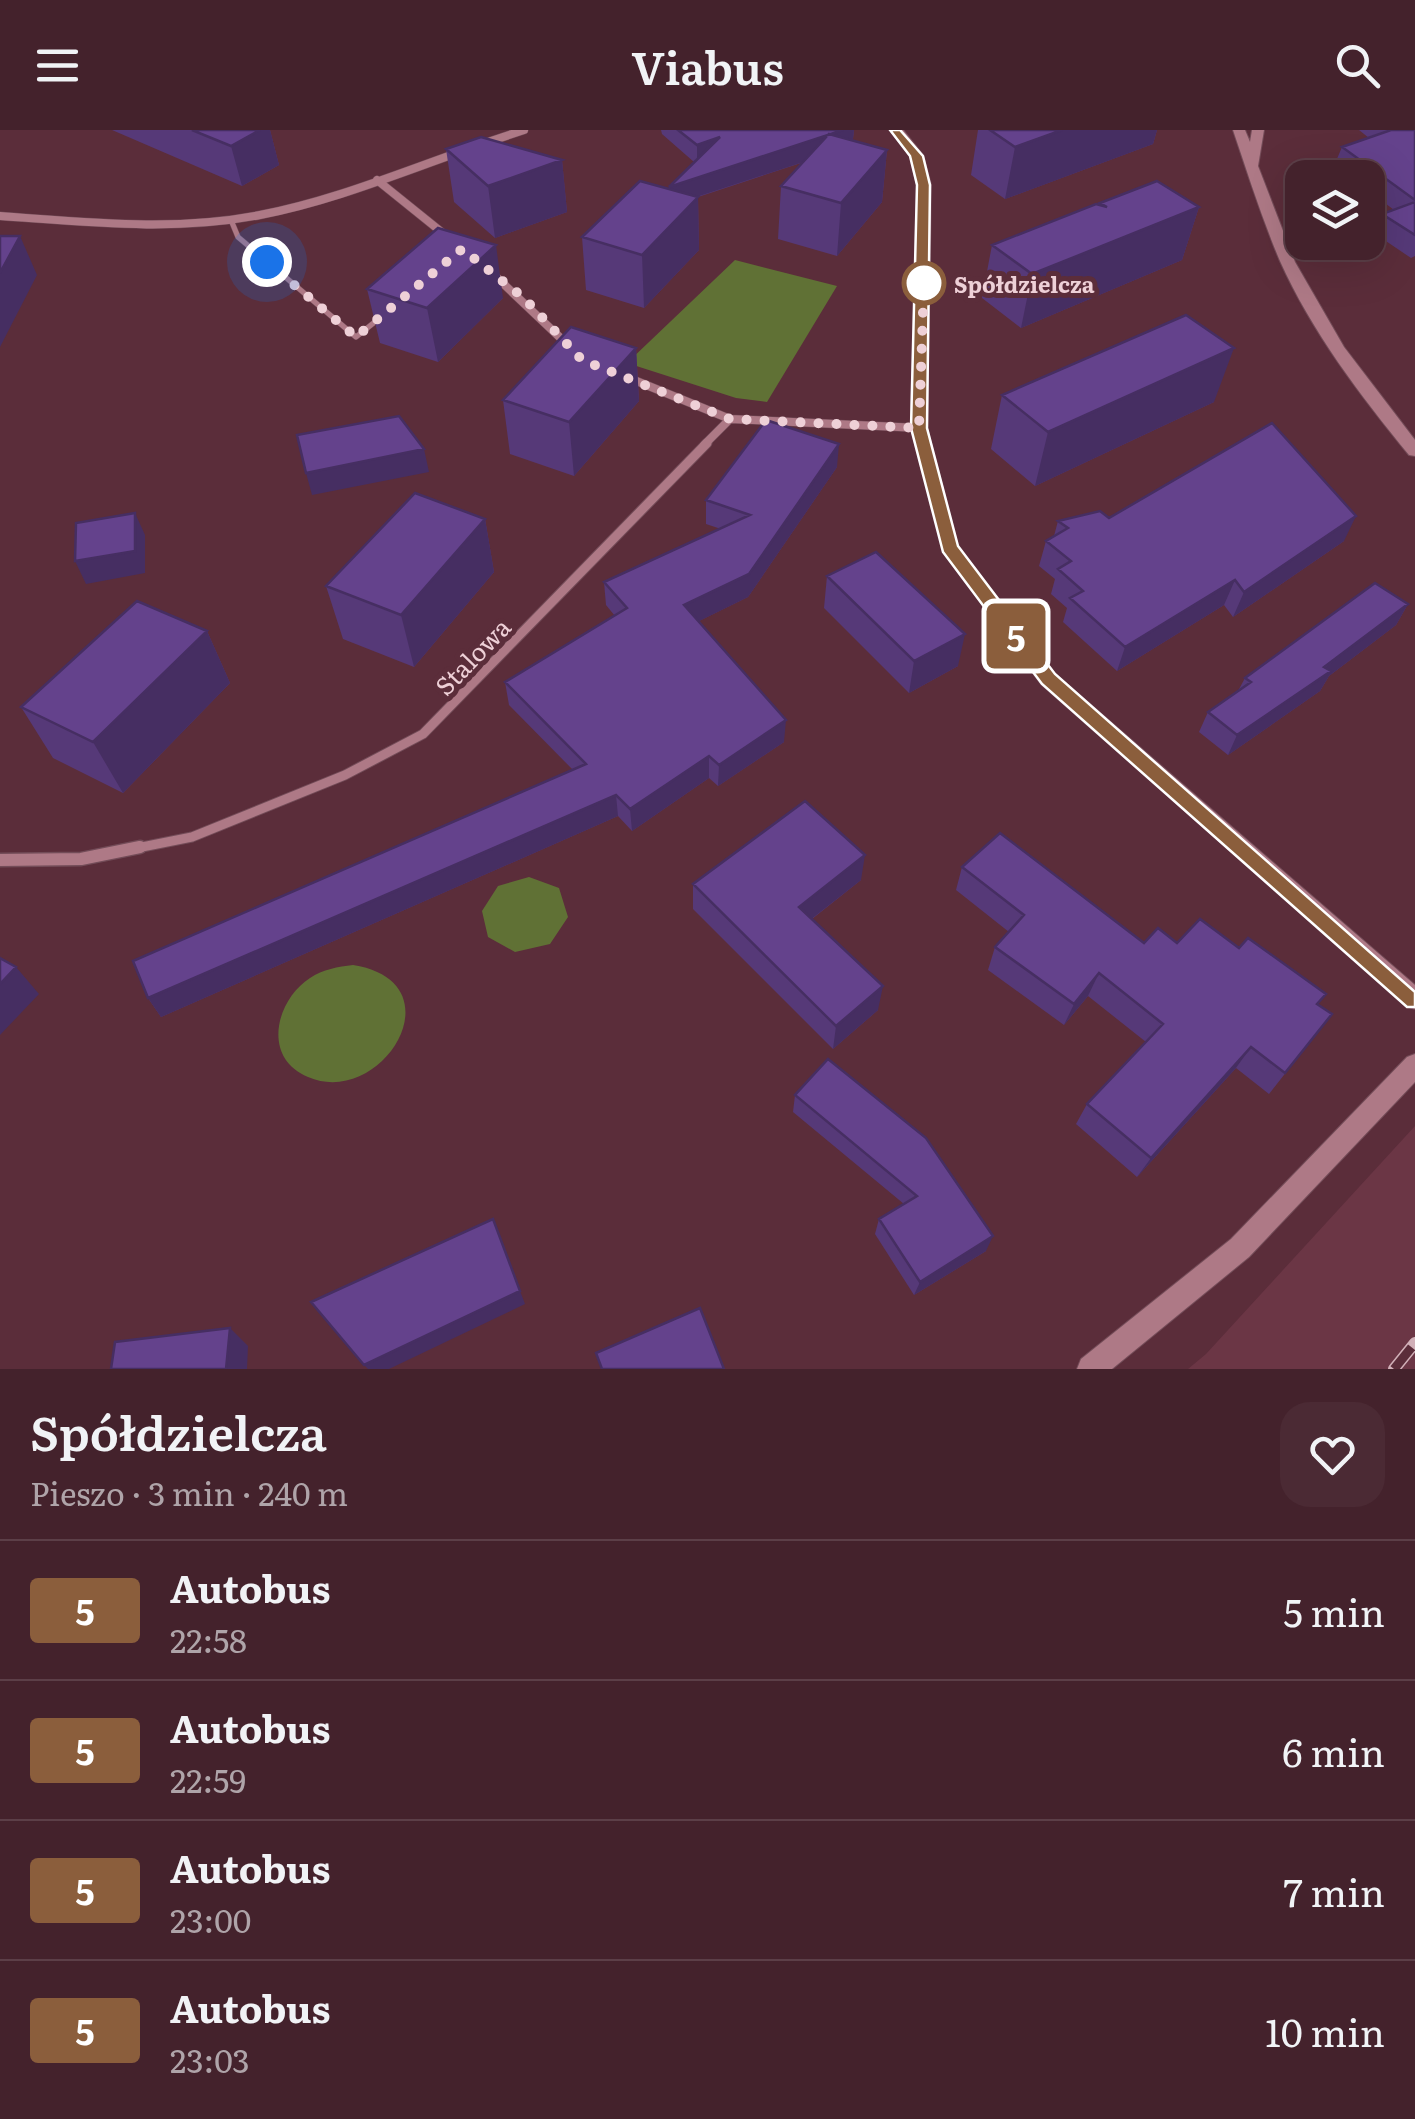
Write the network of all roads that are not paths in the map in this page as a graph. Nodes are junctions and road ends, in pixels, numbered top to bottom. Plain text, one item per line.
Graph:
1 (524, 130) edge
2 (896, 130) edge
3 (1239, 130) edge
4 (1258, 130) edge
5 (1253, 166) junction
6 (377, 180) junction
7 (0, 216) edge
8 (230, 220) junction
9 (448, 238) edge
10 (484, 267) edge
11 (386, 312) edge
12 (582, 360) edge
13 (619, 374) edge
14 (730, 419) junction
15 (919, 428) junction
16 (1415, 451) edge
17 (0, 860) edge
18 (1415, 1000) edge
19 (1415, 1065) edge
20 (1090, 1369) edge

1 - 6 street
2 - 15 street
3 - 5 street
4 - 5 street
5 - 16 street
6 - 8 street
6 - 9 street
7 - 8 street
8 - 11 lane
10 - 12 street
13 - 14 street
14 - 15 street
14 - 17 street, Stalowa
15 - 18 street
19 - 20 street

